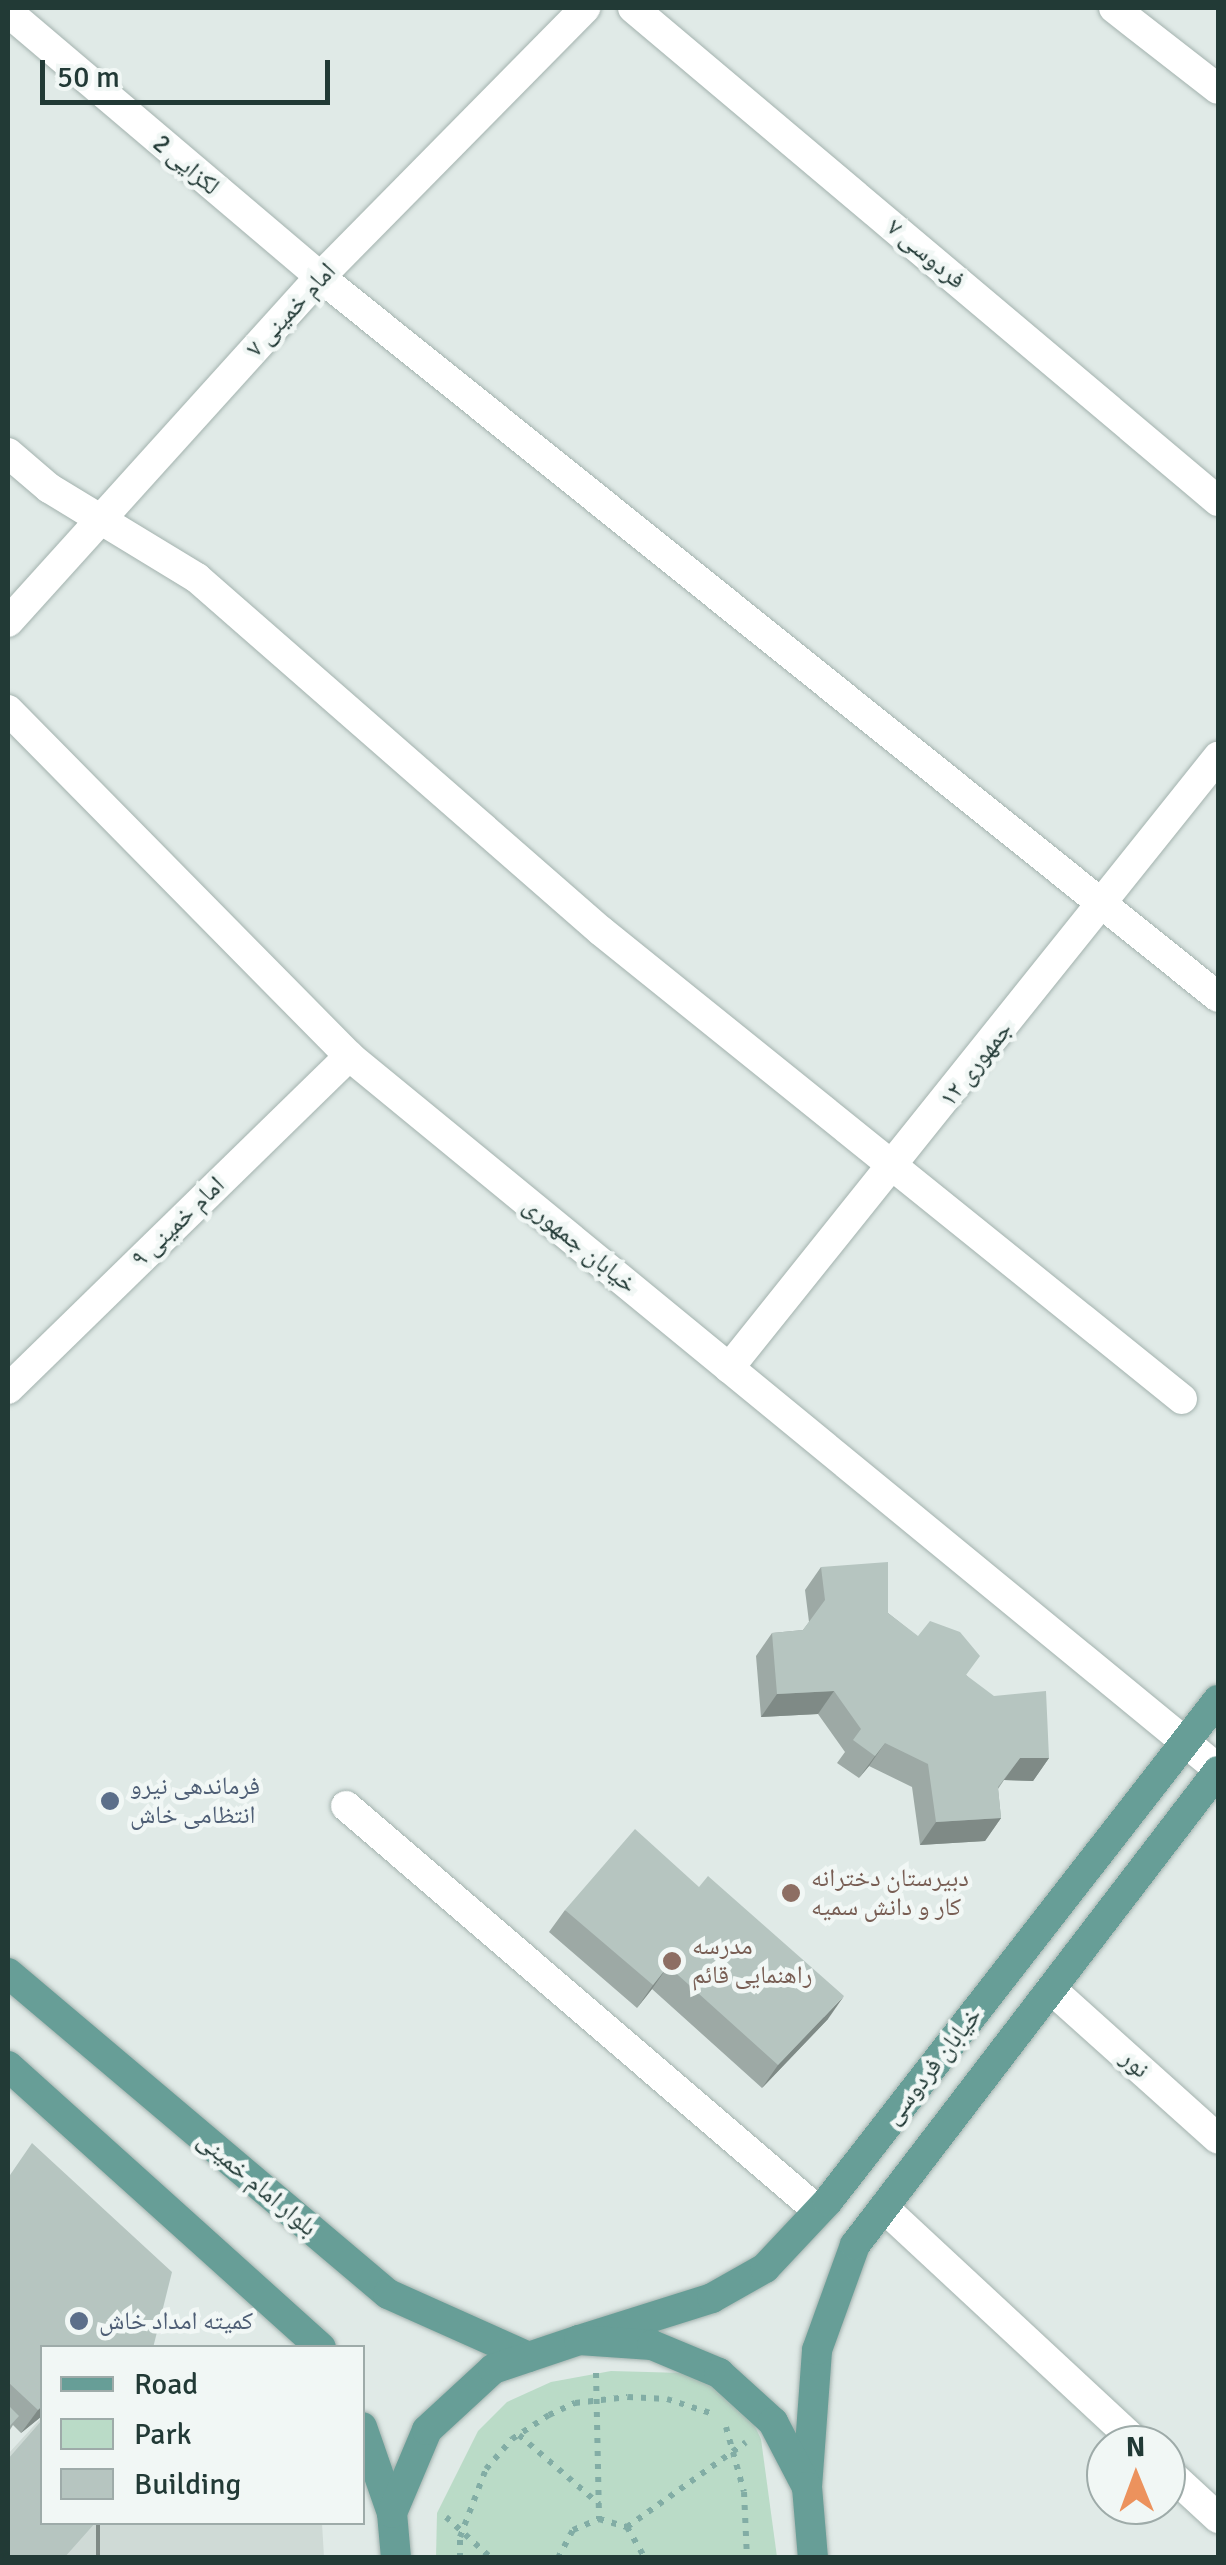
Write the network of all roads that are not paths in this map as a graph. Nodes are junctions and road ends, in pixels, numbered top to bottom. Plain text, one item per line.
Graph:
1 (585, 8) edge
2 (632, 8) edge
3 (1114, 8) edge
4 (8, 12) edge
5 (1218, 89) edge
6 (320, 276) junction
7 (8, 453) edge
8 (1218, 501) edge
9 (100, 519) junction
10 (8, 622) edge
11 (8, 710) edge
12 (1218, 757) edge
13 (1102, 903) junction
14 (1218, 996) edge
15 (349, 1056) junction
16 (896, 1166) junction
17 (728, 1368) junction
18 (8, 1388) edge
19 (1182, 1399) dead end
20 (1218, 1700) edge
21 (1185, 1744) junction
22 (1218, 1770) edge
23 (346, 1806) dead end
24 (8, 1974) edge
25 (1052, 1989) junction
26 (8, 2066) edge
27 (1218, 2139) edge
28 (884, 2208) junction
29 (817, 2210) junction
30 (317, 2345) edge
31 (586, 2349) junction
32 (529, 2356) junction
33 (1117, 2425) edge
34 (365, 2435) edge
35 (807, 2487) junction
36 (1186, 2488) edge
37 (392, 2513) junction
38 (1218, 2518) edge
39 (396, 2558) edge
40 (813, 2558) edge

1 - 6 street, امام خمینی ۷
2 - 8 street, فردوسی ۷
3 - 5 street
4 - 6 street, لکزایی 2
6 - 9 street, امام خمینی ۷
6 - 13 street, لکزایی 2
7 - 9 street
9 - 10 street, امام خمینی ۷
9 - 16 street
11 - 15 street, خیابان جمهوری
12 - 13 street, جمهوری ۱۲
13 - 14 street, لکزایی 2
13 - 16 street, جمهوری ۱۲
15 - 17 street, خیابان جمهوری
15 - 18 street, امام خمینی ۹
16 - 17 street, جمهوری ۱۲
16 - 19 street
17 - 21 street, خیابان جمهوری
20 - 21 main road, خیابان فردوسی
21 - 22 street, خیابان جمهوری
21 - 29 main road, خیابان فردوسی
22 - 25 main road, خیابان فردوسی
23 - 29 street
24 - 32 main road, بلوار امام خمینی
25 - 27 street, نور
25 - 28 main road, خیابان فردوسی
26 - 30 main road
28 - 33 street
28 - 35 main road, خیابان فردوسی
29 - 31 main road, خیابان فردوسی
31 - 32 main road, خیابان فردوسی
31 - 35 main road
32 - 37 main road, خیابان فردوسی
34 - 37 main road
35 - 40 main road
36 - 38 street
37 - 39 main road

